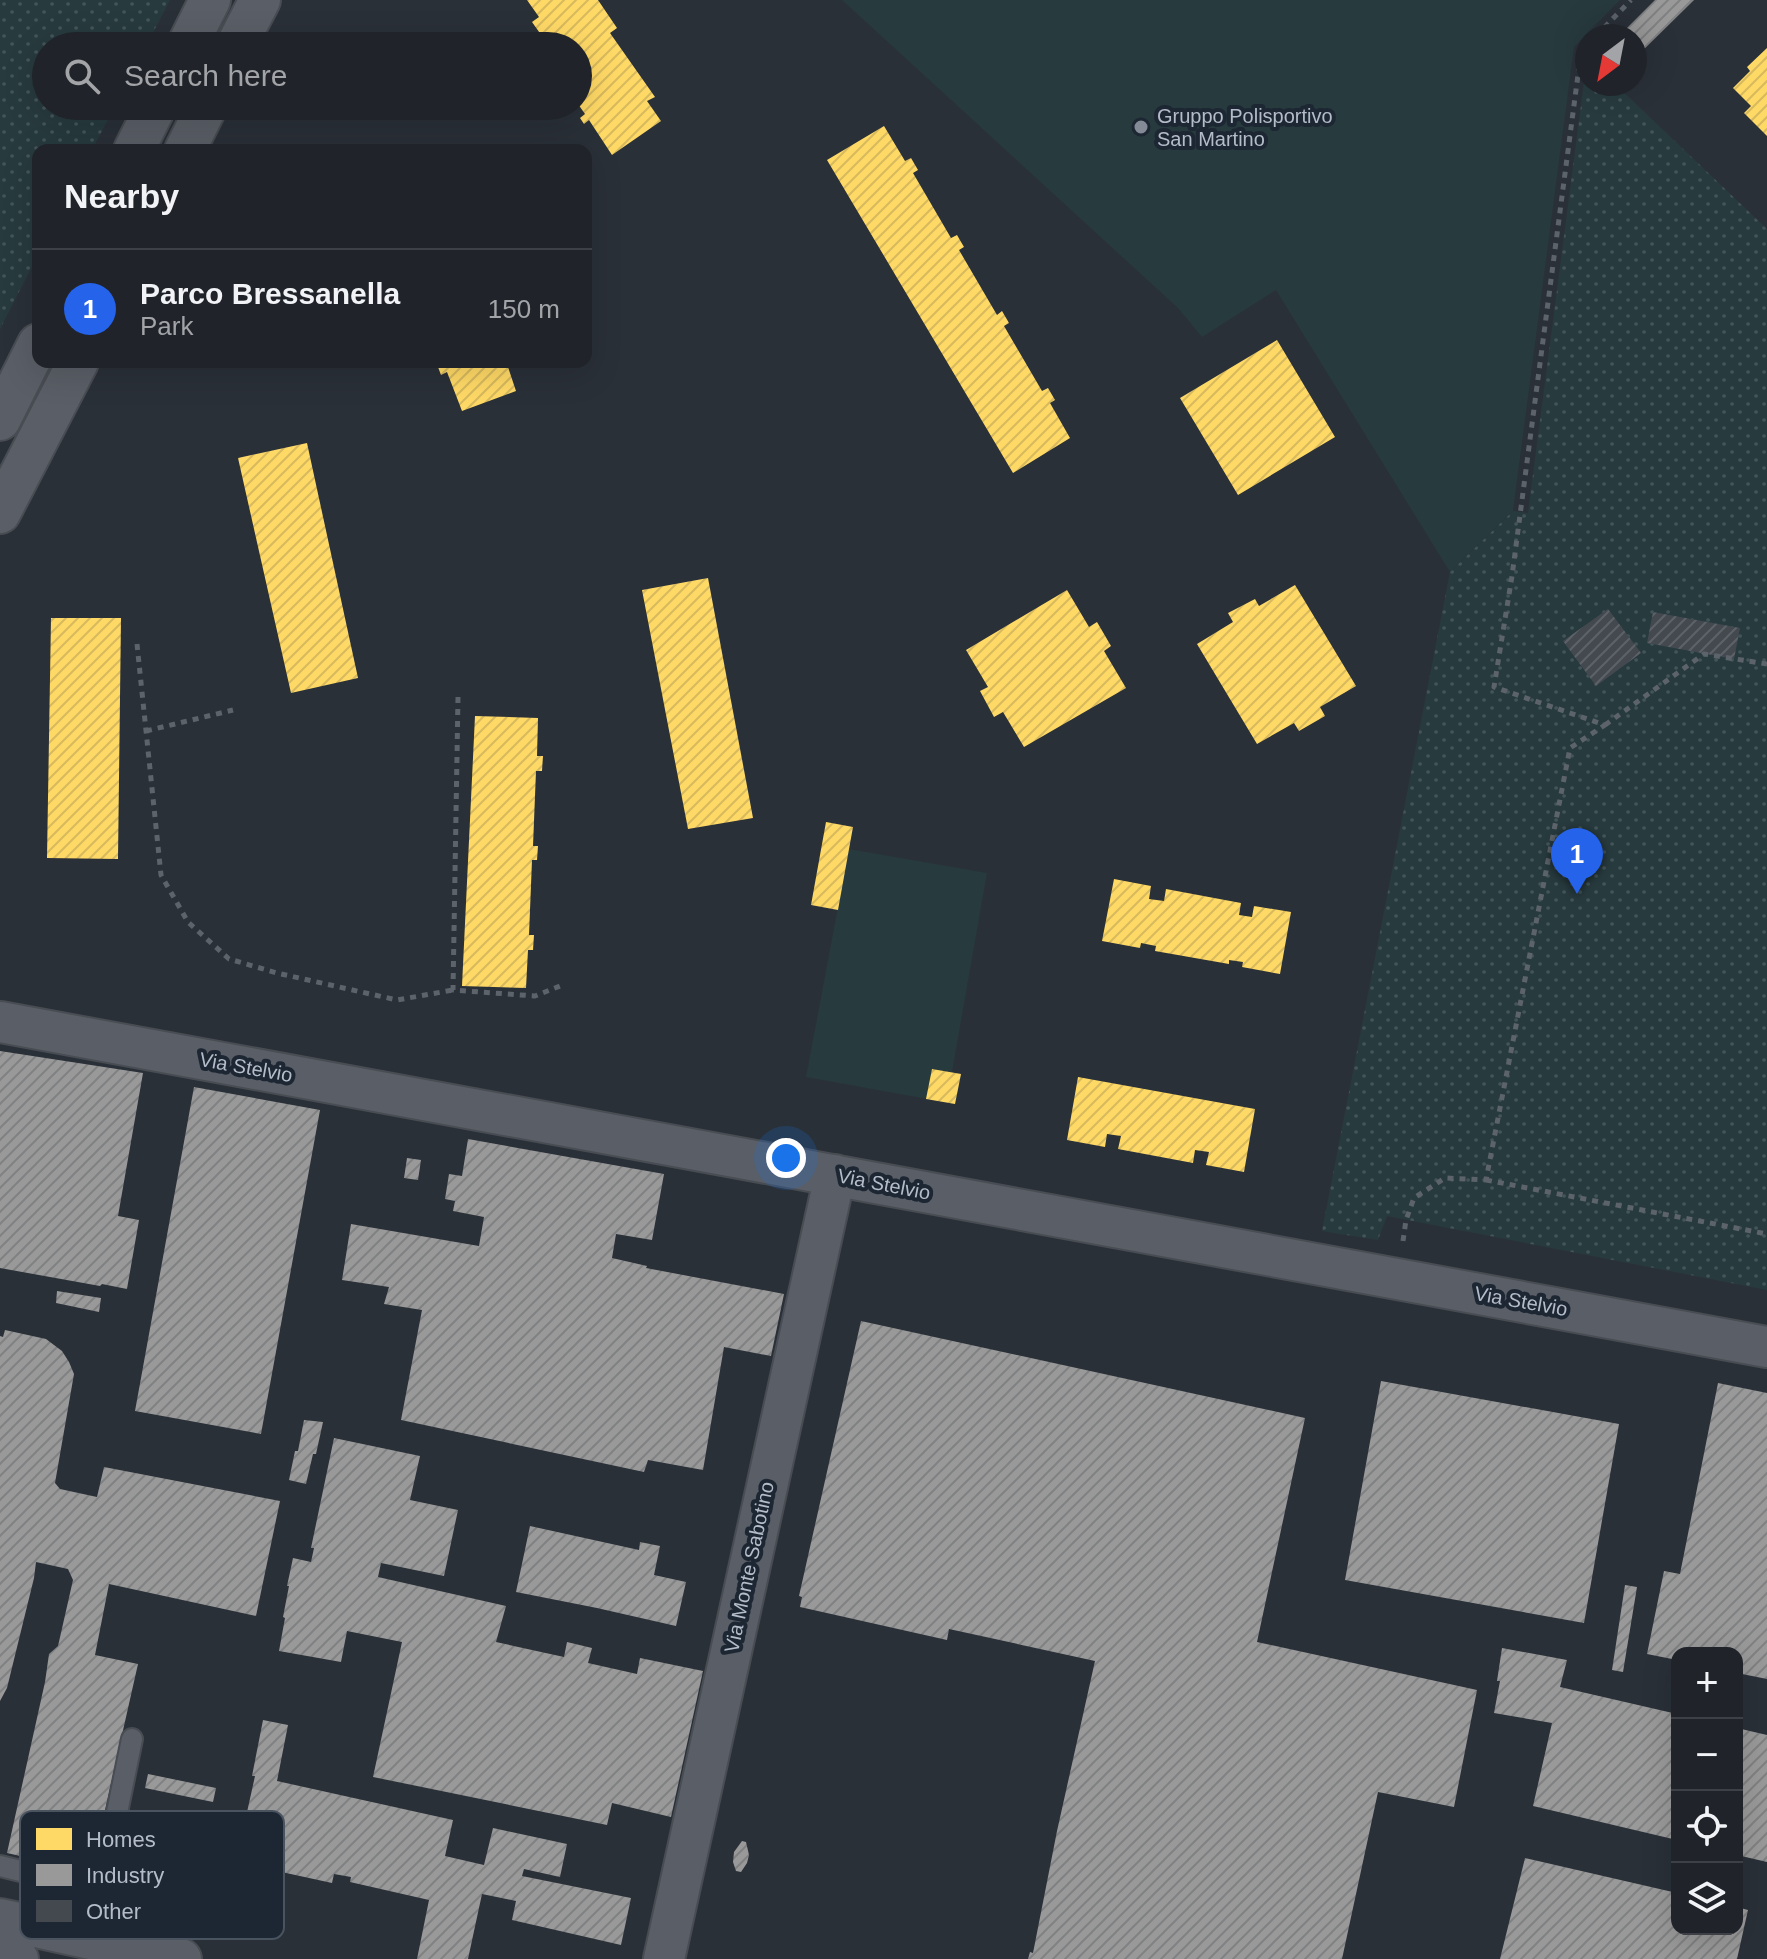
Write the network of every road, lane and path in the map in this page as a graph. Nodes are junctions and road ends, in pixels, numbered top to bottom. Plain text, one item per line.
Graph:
1 (210, 0) edge
2 (1631, 0) edge
3 (1608, 24) edge
4 (194, 32) edge
5 (1575, 96) edge
6 (149, 120) edge
7 (200, 120) edge
8 (137, 144) edge
9 (188, 144) edge
10 (32, 356) edge
11 (75, 368) edge
12 (0, 420) edge
13 (0, 513) edge
14 (137, 644) dead end
15 (1767, 664) edge
16 (458, 697) dead end
17 (233, 710) dead end
18 (1605, 725) junction
19 (146, 731) junction
20 (565, 984) dead end
21 (453, 990) junction
22 (0, 1022) edge
23 (835, 1175) junction
24 (1486, 1180) junction
25 (1767, 1234) edge
26 (1396, 1278) junction
27 (1767, 1347) edge
28 (132, 1739) dead end
29 (117, 1811) edge
30 (0, 1866) edge
31 (20, 1871) edge
32 (0, 1919) edge
33 (20, 1923) edge
34 (90, 1939) edge
35 (0, 1955) edge
36 (18, 1959) edge
37 (181, 1959) edge
38 (664, 1959) edge

1 - 4 street
2 - 3 path
5 - 18 path
6 - 8 street
7 - 9 street
10 - 12 street
11 - 13 street
14 - 19 path
15 - 18 path
16 - 21 path
17 - 19 path
18 - 24 path
19 - 21 path
20 - 21 path
22 - 23 street, Via Stelvio
23 - 26 street, Via Stelvio
23 - 38 street, Via Monte Sabotino
24 - 25 path
24 - 26 path
26 - 27 street, Via Stelvio
28 - 29 lane
30 - 31 lane
32 - 33 street
34 - 37 street
35 - 36 street

